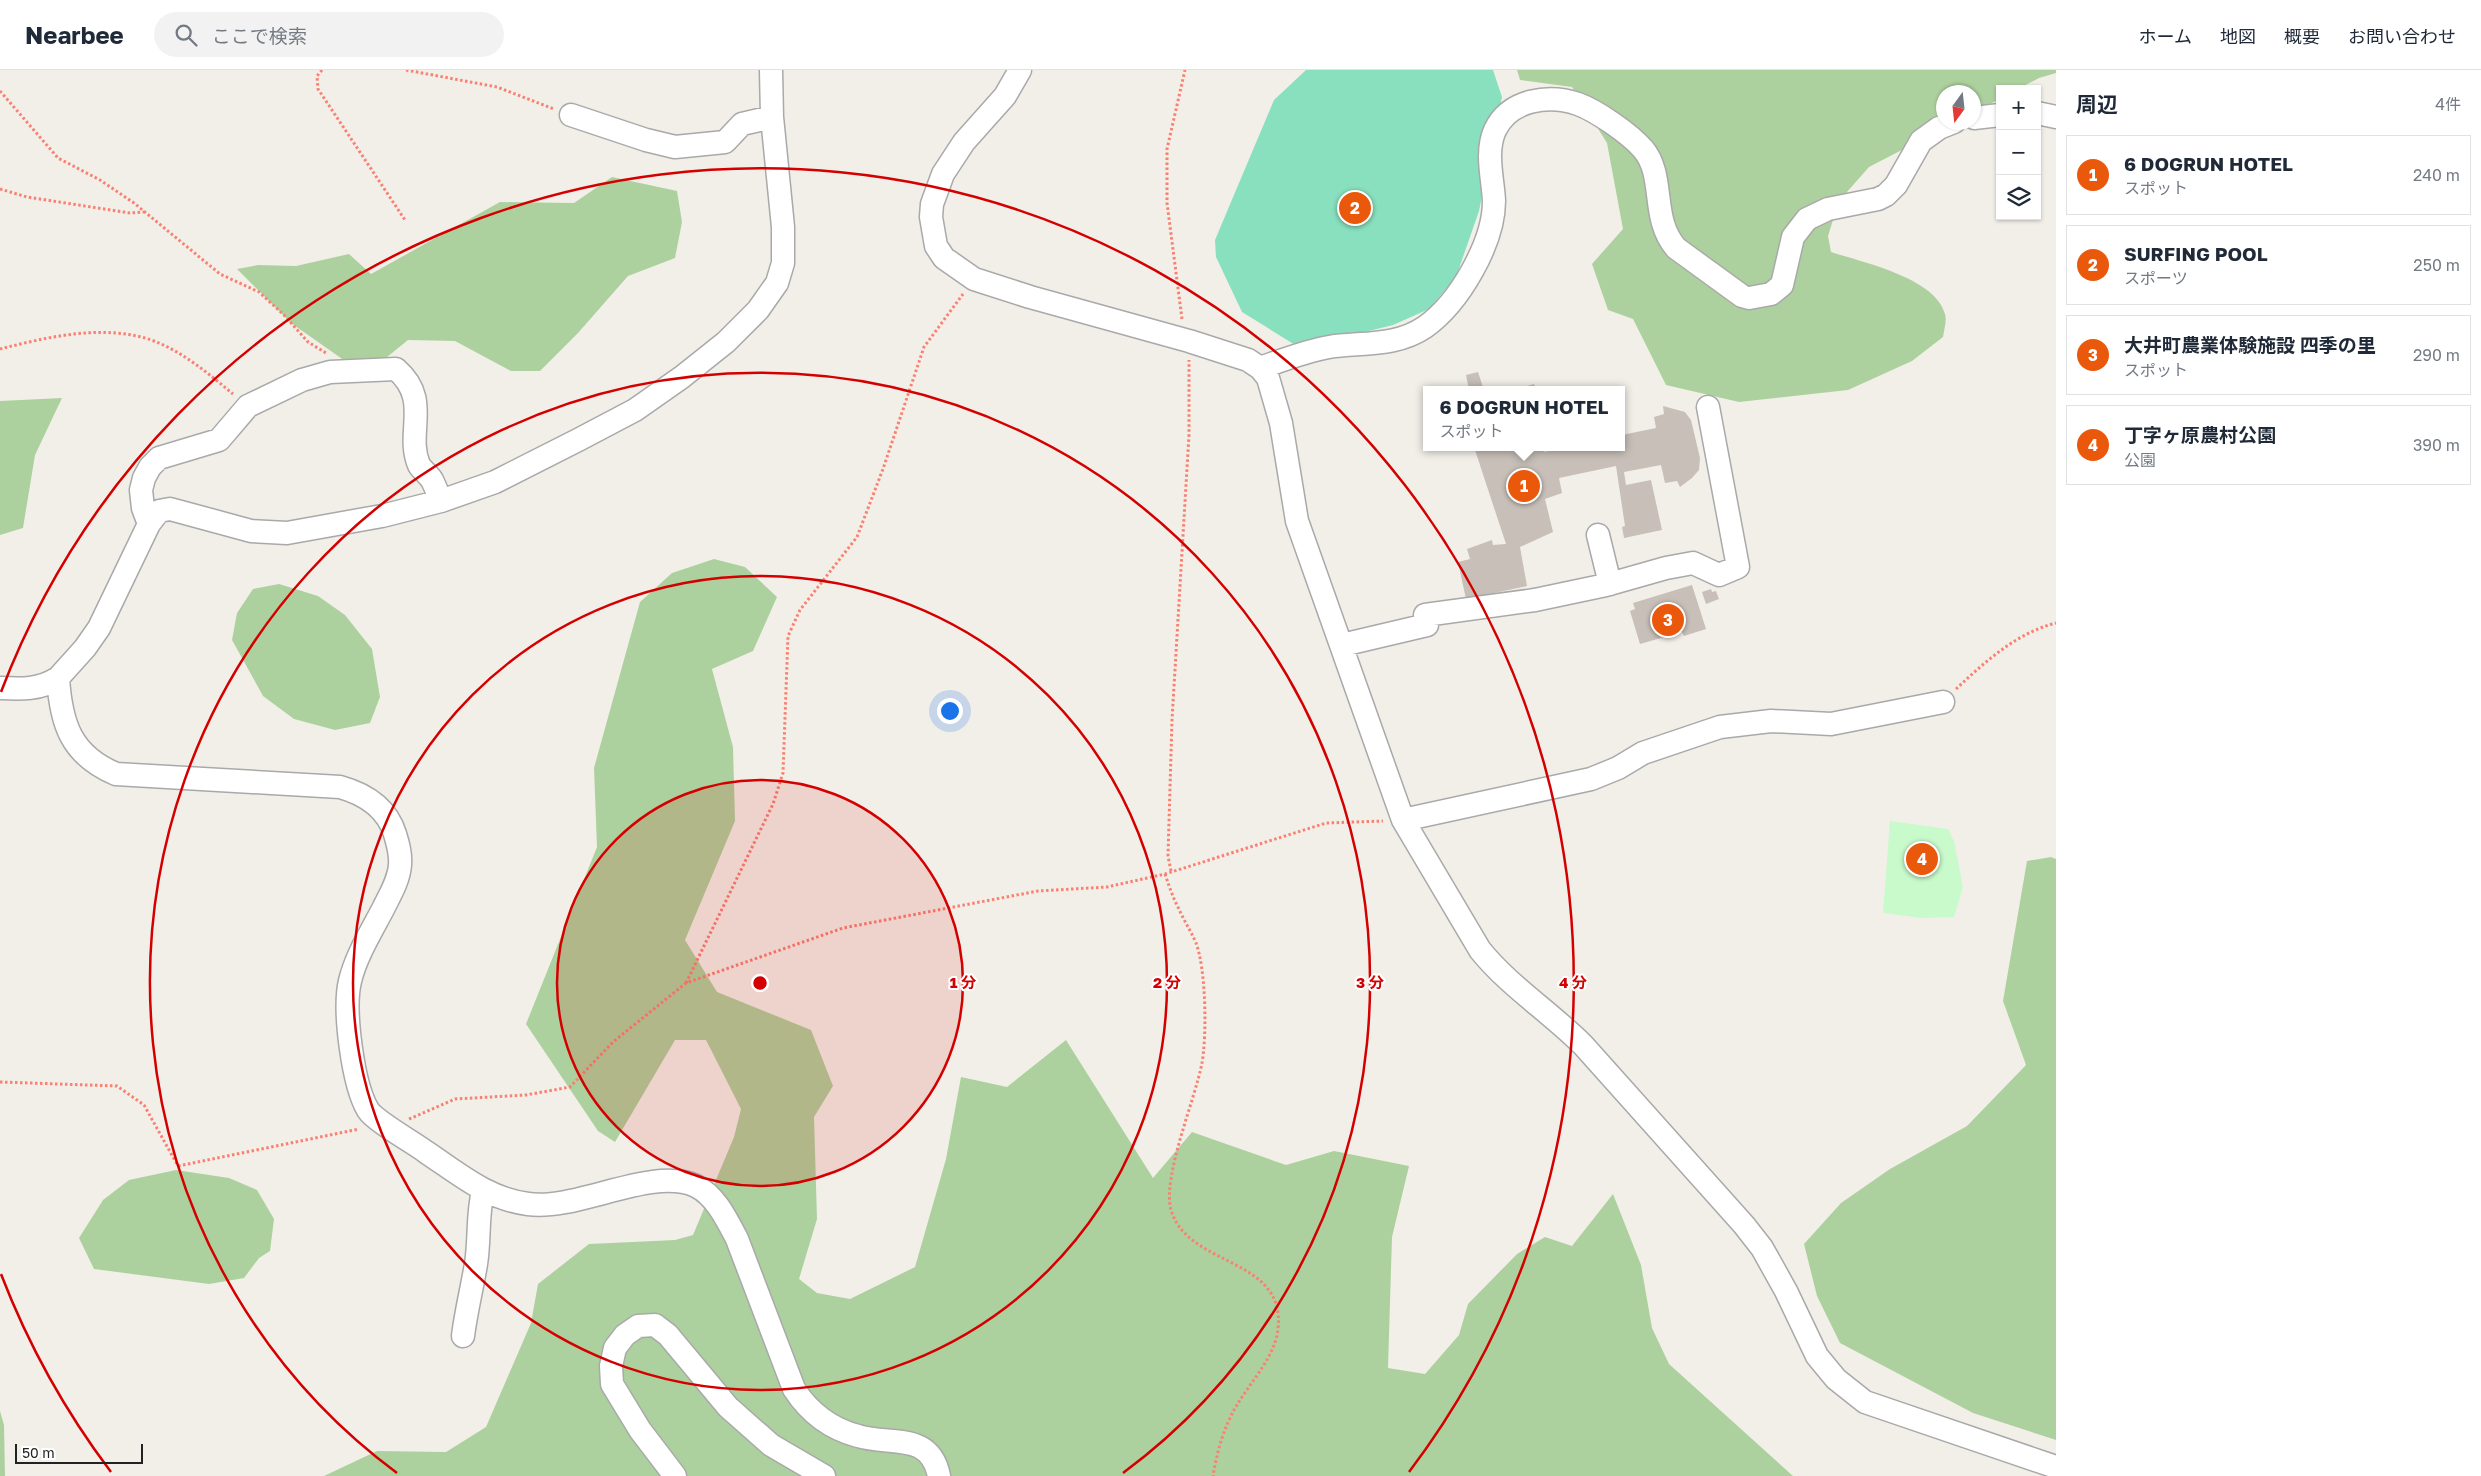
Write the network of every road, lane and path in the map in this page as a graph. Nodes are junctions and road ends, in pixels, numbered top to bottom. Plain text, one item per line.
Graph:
1 (322, 70) edge
2 (406, 70) edge
3 (770, 70) edge
4 (1020, 70) edge
5 (1185, 70) edge
6 (0, 91) edge
7 (2041, 114) edge
8 (571, 115) joint
9 (1996, 115) edge
10 (772, 117) junction
11 (1981, 117) edge
12 (2056, 117) edge
13 (1936, 130) edge
14 (0, 189) edge
15 (144, 212) junction
16 (405, 220) dead end
17 (974, 279) junction
18 (1185, 340) junction
19 (0, 349) edge
20 (336, 354) dead end
21 (1260, 368) junction
22 (248, 406) junction
23 (1708, 407) dead end
24 (441, 501) junction
25 (149, 524) junction
26 (1598, 535) dead end
27 (1610, 584) junction
28 (2056, 622) edge
29 (1342, 645) junction
30 (58, 678) junction
31 (0, 688) edge
32 (1943, 702) joint
33 (1403, 820) junction
34 (1172, 871) junction
35 (1165, 874) junction
36 (686, 983) junction
37 (0, 1082) edge
38 (382, 1122) junction
39 (483, 1191) junction
40 (463, 1336) dead end
41 (2056, 1467) edge
42 (675, 1476) edge
43 (824, 1476) edge
44 (939, 1476) edge
45 (1213, 1476) edge

1 - 16 path
2 - 8 path
3 - 10 street
4 - 17 street
5 - 18 path
6 - 15 path
7 - 12 street
8 - 10 street
9 - 11 street
10 - 24 street
13 - 21 street
14 - 15 path
15 - 20 path
17 - 18 street
17 - 36 path
18 - 21 street
18 - 34 path
19 - 22 path
21 - 29 street
22 - 24 street
22 - 25 street
23 - 27 street
24 - 25 street
25 - 30 street
26 - 27 street
27 - 29 street
28 - 32 path
29 - 33 street
30 - 31 street
30 - 38 street
32 - 33 street
33 - 34 path
33 - 41 street
34 - 35 path
35 - 36 path
35 - 45 path
36 - 38 path
37 - 38 path
38 - 39 street
39 - 40 street
39 - 44 street
42 - 43 street

